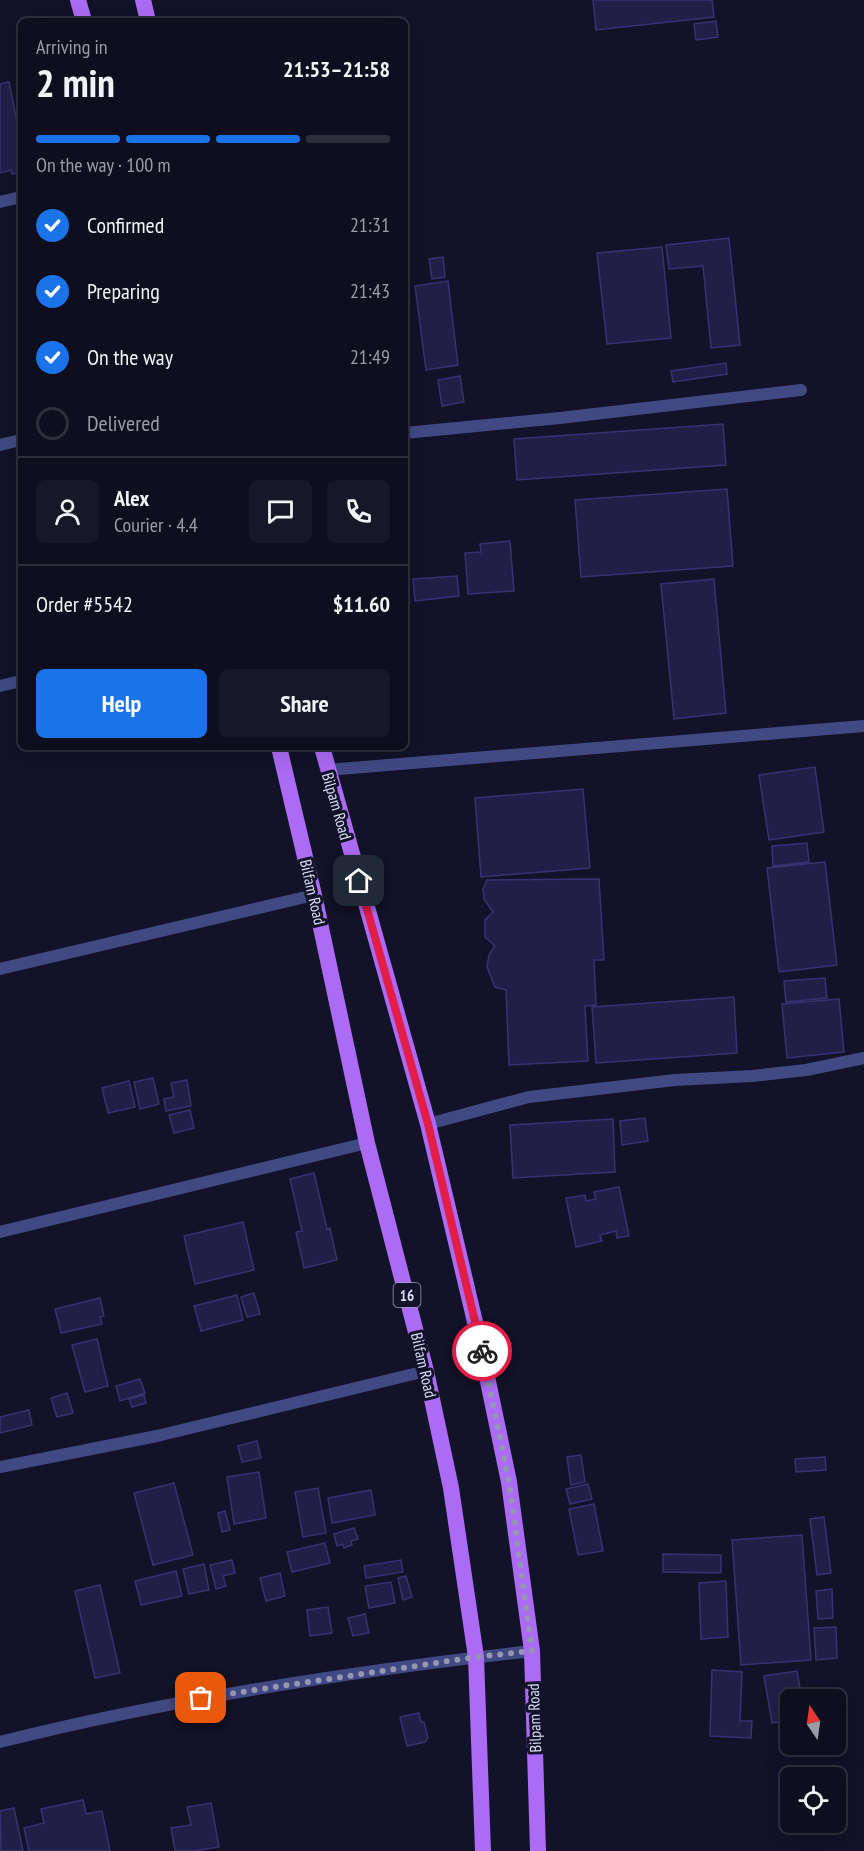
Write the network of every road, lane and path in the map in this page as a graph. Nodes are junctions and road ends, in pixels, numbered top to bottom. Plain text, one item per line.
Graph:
1 (78, 0) edge
2 (143, 0) edge
3 (83, 18) edge
4 (147, 18) edge
5 (18, 198) edge
6 (0, 202) edge
7 (801, 390) dead end
8 (408, 433) edge
9 (18, 441) edge
10 (0, 445) edge
11 (18, 682) edge
12 (0, 686) edge
13 (864, 726) edge
14 (280, 750) edge
15 (323, 750) edge
16 (327, 770) junction
17 (314, 895) junction
18 (0, 969) edge
19 (864, 1058) edge
20 (428, 1124) junction
21 (367, 1143) junction
22 (0, 1232) edge
23 (426, 1371) junction
24 (0, 1467) edge
25 (532, 1651) junction
26 (476, 1657) junction
27 (0, 1742) edge
28 (483, 1851) edge
29 (538, 1851) edge

1 - 3 main road
2 - 4 main road
5 - 6 street
7 - 8 street
9 - 10 street
11 - 12 street
13 - 16 street
14 - 17 main road, Bilfam Road / 16
15 - 16 main road, Bilpam Road
16 - 20 main road, Bilpam Road
17 - 18 street
17 - 21 main road, Bilfam Road / 16
19 - 20 street
20 - 25 main road, Bilpam Road
21 - 22 street
21 - 23 main road, Bilfam Road / 16
23 - 24 street
23 - 26 main road, Bilfam Road / 16
25 - 26 street
25 - 29 main road, Bilpam Road
26 - 27 street
26 - 28 main road, Bilfam Road / 16

